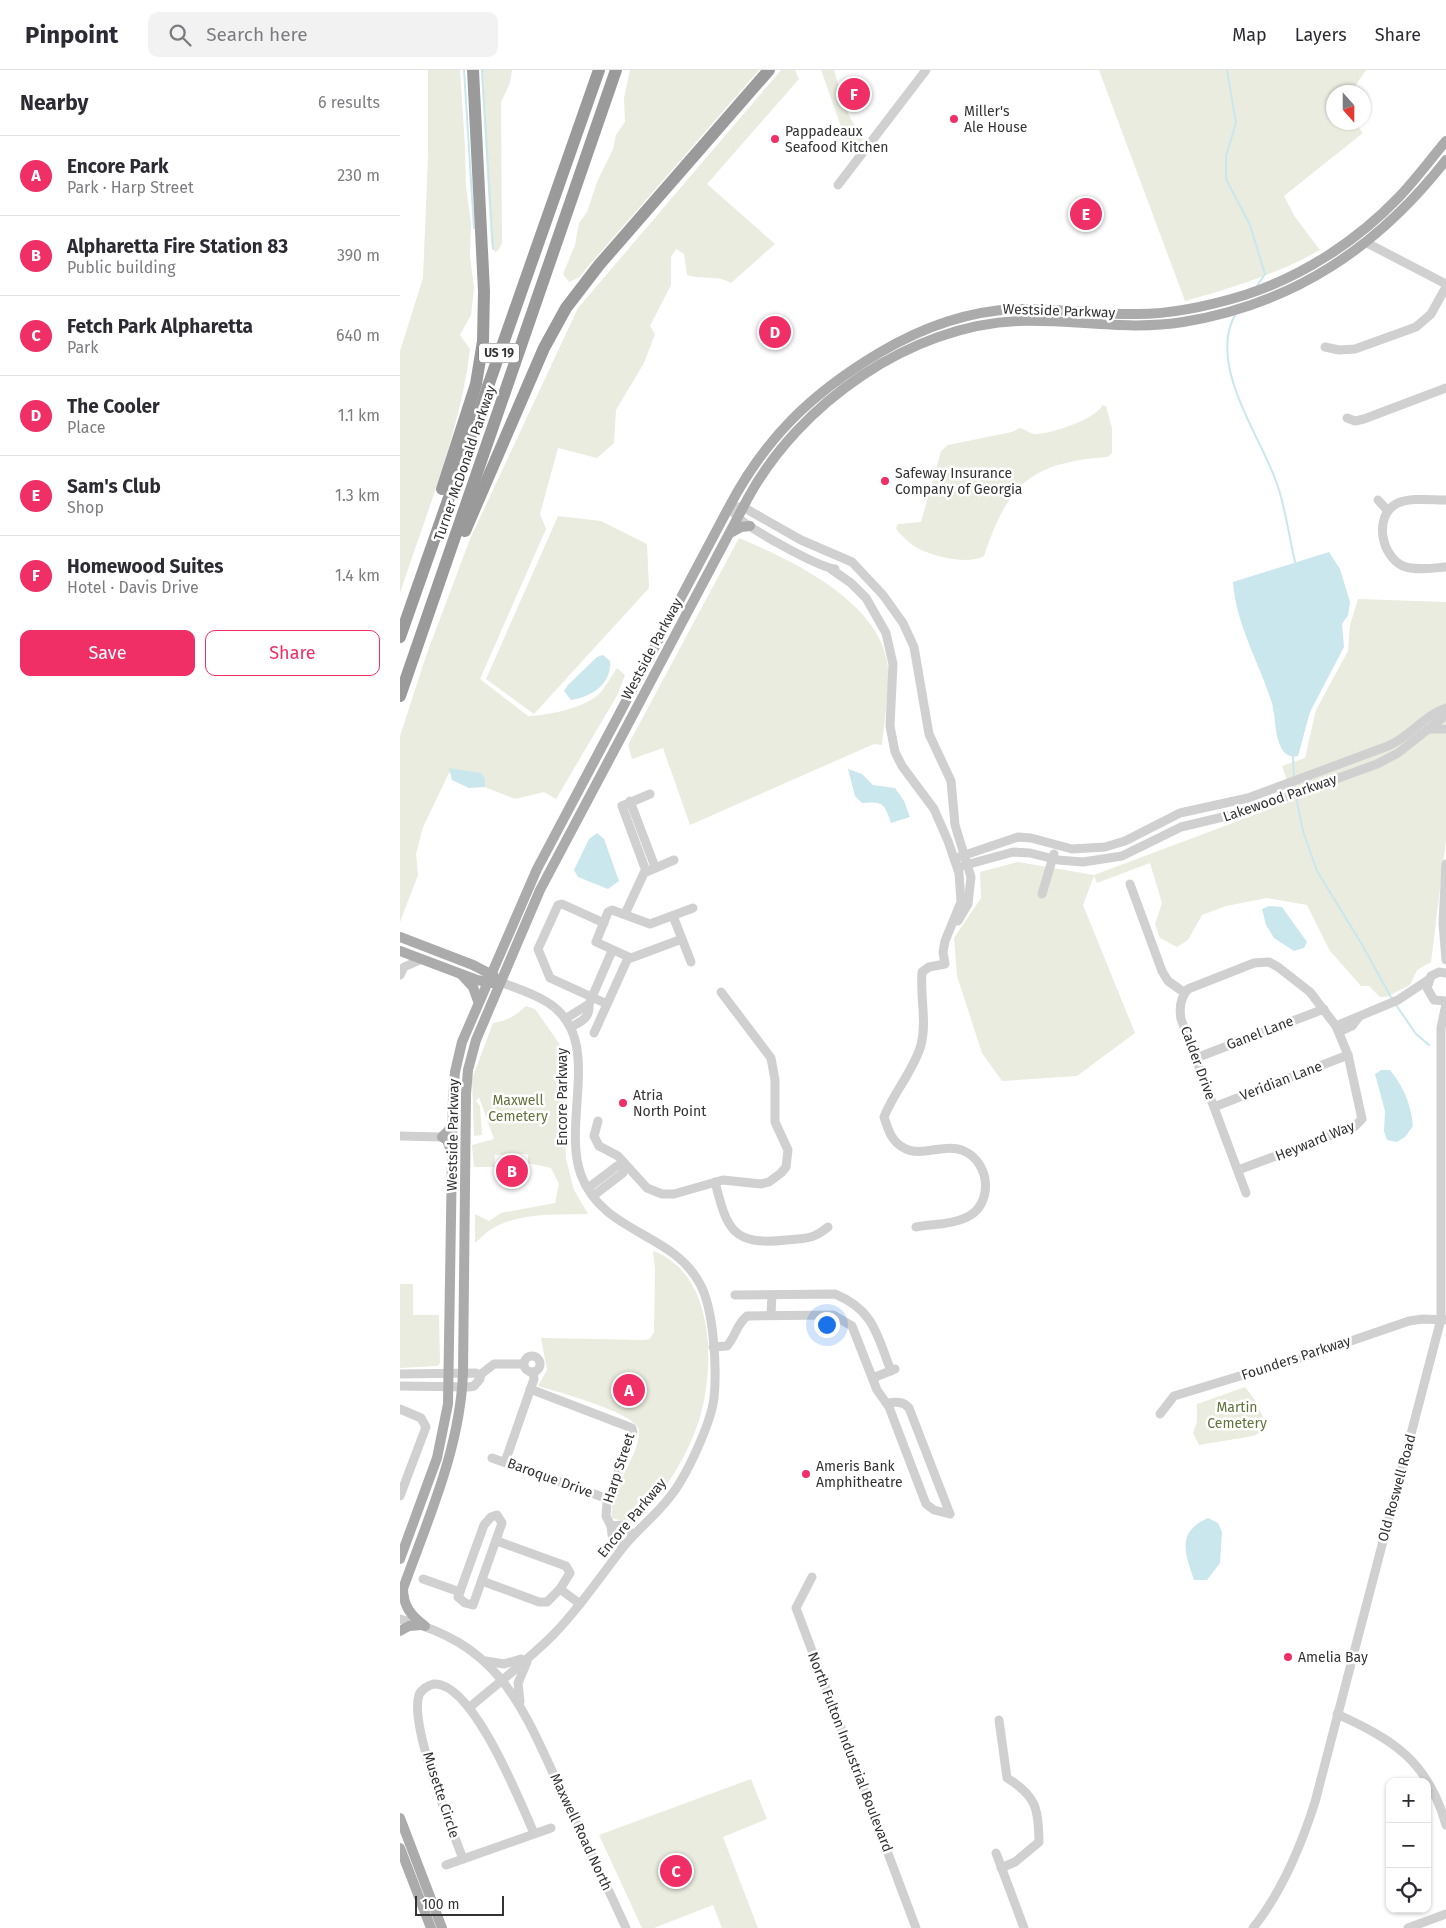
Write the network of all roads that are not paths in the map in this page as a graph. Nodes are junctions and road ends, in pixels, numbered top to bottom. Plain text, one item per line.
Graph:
1 (473, 70) edge
2 (599, 70) edge
3 (616, 70) edge
4 (769, 70) edge
5 (926, 70) edge
6 (1446, 141) edge
7 (1446, 160) edge
8 (838, 185) dead end
9 (1367, 243) junction
10 (1446, 286) edge
11 (1324, 347) dead end
12 (1446, 388) edge
13 (1347, 418) dead end
14 (1378, 500) dead end
15 (1446, 500) edge
16 (729, 507) junction
17 (743, 508) junction
18 (1388, 511) junction
19 (737, 518) junction
20 (750, 526) junction
21 (729, 534) junction
22 (424, 564) junction
23 (1446, 567) edge
24 (843, 568) junction
25 (443, 573) junction
26 (400, 637) edge
27 (400, 696) edge
28 (1446, 708) edge
29 (1446, 715) edge
30 (1446, 729) edge
31 (1425, 730) junction
32 (650, 794) dead end
33 (630, 801) junction
34 (1056, 846) junction
35 (964, 855) junction
36 (1053, 858) junction
37 (674, 860) dead end
38 (956, 864) junction
39 (1446, 864) edge
40 (968, 865) junction
41 (655, 867) junction
42 (646, 871) junction
43 (1130, 884) dead end
44 (525, 892) junction
45 (1042, 894) dead end
46 (693, 908) dead end
47 (625, 914) junction
48 (673, 916) junction
49 (604, 923) junction
50 (953, 926) junction
51 (400, 937) edge
52 (682, 939) junction
53 (400, 951) edge
54 (612, 951) junction
55 (499, 952) junction
56 (1445, 956) edge
57 (628, 958) junction
58 (422, 959) junction
59 (691, 962) dead end
60 (474, 965) junction
61 (401, 966) edge
62 (490, 972) junction
63 (1446, 973) edge
64 (461, 974) junction
65 (1431, 977) junction
66 (500, 982) junction
67 (486, 983) junction
68 (721, 992) dead end
69 (1185, 993) junction
70 (1408, 995) junction
71 (1430, 997) junction
72 (478, 1001) junction
73 (590, 1001) junction
74 (1446, 1003) edge
75 (607, 1004) junction
76 (1324, 1009) junction
77 (565, 1018) junction
78 (571, 1027) junction
79 (1440, 1028) junction
80 (1338, 1029) junction
81 (594, 1033) dead end
82 (1348, 1055) junction
83 (1196, 1058) junction
84 (1214, 1106) junction
85 (598, 1122) dead end
86 (453, 1126) junction
87 (400, 1136) edge
88 (442, 1137) junction
89 (452, 1156) junction
90 (625, 1164) junction
91 (1238, 1170) junction
92 (715, 1182) junction
93 (590, 1192) junction
94 (1246, 1193) dead end
95 (828, 1226) dead end
96 (916, 1227) dead end
97 (735, 1295) dead end
98 (772, 1295) junction
99 (771, 1314) junction
100 (1444, 1320) edge
101 (713, 1347) junction
102 (450, 1373) junction
103 (463, 1373) junction
104 (400, 1374) edge
105 (480, 1374) junction
106 (873, 1378) junction
107 (400, 1386) edge
108 (449, 1386) junction
109 (462, 1386) junction
110 (530, 1389) junction
111 (887, 1403) junction
112 (400, 1410) edge
113 (1160, 1414) dead end
114 (492, 1458) dead end
115 (505, 1462) junction
116 (400, 1496) edge
117 (608, 1499) junction
118 (611, 1526) junction
119 (633, 1535) junction
120 (497, 1541) junction
121 (623, 1547) junction
122 (400, 1559) edge
123 (812, 1577) dead end
124 (423, 1579) dead end
125 (482, 1581) junction
126 (560, 1589) junction
127 (402, 1592) edge
128 (460, 1592) junction
129 (580, 1604) junction
130 (400, 1619) edge
131 (423, 1625) junction
132 (400, 1631) edge
133 (550, 1638) junction
134 (529, 1657) junction
135 (483, 1660) junction
136 (502, 1679) junction
137 (521, 1707) junction
138 (469, 1708) junction
139 (1337, 1714) junction
140 (999, 1720) dead end
141 (400, 1818) edge
142 (1446, 1825) edge
143 (551, 1828) dead end
144 (534, 1833) junction
145 (400, 1848) edge
146 (996, 1853) dead end
147 (463, 1859) junction
148 (446, 1865) dead end
149 (1001, 1868) junction
150 (1446, 1914) edge
151 (431, 1928) edge
152 (442, 1928) edge
153 (626, 1928) edge
154 (916, 1928) edge
155 (1024, 1928) edge
156 (1253, 1928) edge
157 (1408, 1928) edge

1 - 22 highway
2 - 22 highway, Turner McDonald Parkway / US 19
3 - 25 highway, Turner McDonald Parkway / US 19
4 - 25 highway
5 - 8 street
6 - 16 main road, Westside Parkway
7 - 9 main road, Westside Parkway
9 - 10 street
9 - 17 main road, Westside Parkway
10 - 11 street
12 - 13 street
14 - 18 street
15 - 18 street
16 - 17 street
16 - 19 street
16 - 44 main road, Westside Parkway
17 - 19 main road, Westside Parkway
17 - 24 street
18 - 23 street
19 - 20 street
19 - 21 main road, Westside Parkway
20 - 21 main road
20 - 24 street
21 - 66 main road, Westside Parkway
22 - 26 highway, Turner McDonald Parkway / US 19
24 - 35 street
24 - 38 street
25 - 27 highway, Turner McDonald Parkway / US 19
28 - 34 street, Lakewood Parkway
29 - 31 street, Lakewood Parkway
30 - 31 street
31 - 36 street, Lakewood Parkway
32 - 33 street
33 - 41 street
33 - 42 street
34 - 35 street, Lakewood Parkway
34 - 36 street
35 - 38 street, Lakewood Parkway
35 - 40 street
36 - 40 street, Lakewood Parkway
36 - 45 street
37 - 41 street
38 - 40 street, Lakewood Parkway
38 - 50 street
39 - 56 street, Old Roswell Road
40 - 50 street
41 - 42 street
42 - 47 street
43 - 69 street
44 - 55 main road, Westside Parkway
44 - 66 main road
46 - 48 street
47 - 48 street
47 - 49 street
48 - 52 street
49 - 54 street
49 - 73 street
50 - 96 street
51 - 60 main road, Encore Parkway
52 - 57 street
52 - 59 street
53 - 58 main road
54 - 57 street
54 - 73 street
55 - 60 main road
55 - 62 main road, Westside Parkway
56 - 65 street, Old Roswell Road
57 - 75 street
58 - 61 street
58 - 64 main road
60 - 62 main road, Encore Parkway
62 - 66 main road, Encore Parkway
62 - 67 main road, Westside Parkway
63 - 65 street
64 - 67 main road
64 - 72 main road
65 - 70 street
65 - 71 street, Old Roswell Road
66 - 67 main road
66 - 77 street, Encore Parkway
66 - 103 main road, Westside Parkway
67 - 72 main road, Westside Parkway
68 - 92 street
69 - 76 street, Heyward Way
69 - 83 street, Calder Drive
70 - 71 street
70 - 80 street
71 - 74 street, Old Roswell Road
71 - 79 street, Old Roswell Road
72 - 86 main road, Westside Parkway
73 - 75 street
73 - 77 street
73 - 78 street
74 - 79 street, Old Roswell Road
75 - 81 street
76 - 80 street, Heyward Way
76 - 83 street, Ganel Lane
77 - 78 street, Encore Parkway
78 - 93 street, Encore Parkway
79 - 100 street, Old Roswell Road
80 - 82 street, Heyward Way
82 - 84 street, Veridian Lane
82 - 91 street, Heyward Way
83 - 84 street, Calder Drive
84 - 91 street, Calder Drive
85 - 90 street
86 - 88 main road
86 - 89 main road, Westside Parkway
87 - 88 street
88 - 89 main road
89 - 102 main road, Westside Parkway
90 - 92 street
90 - 93 street
91 - 94 street, Calder Drive
92 - 95 street
93 - 101 street, Encore Parkway
97 - 98 street
98 - 99 street
98 - 106 street
99 - 101 street
99 - 106 street
100 - 113 street, Founders Parkway
100 - 139 street, Old Roswell Road
101 - 119 street, Encore Parkway
102 - 103 street
102 - 104 street
102 - 108 main road, Westside Parkway
103 - 105 street
103 - 109 main road, Westside Parkway
105 - 109 street
105 - 110 street
106 - 111 street
107 - 108 street
108 - 109 street
108 - 122 main road, Westside Parkway
109 - 127 main road, Westside Parkway
110 - 115 street
110 - 117 street, Harp Street
111 - 111 street
112 - 116 street
114 - 115 street, Baroque Drive
115 - 117 street, Baroque Drive
117 - 118 street, Harp Street
118 - 119 street, Harp Street
118 - 121 street, Harp Street
119 - 121 street, Encore Parkway
120 - 125 street
120 - 126 street
120 - 128 street
121 - 129 street, Encore Parkway
123 - 154 street, North Fulton Industrial Boulevard
124 - 128 street
125 - 126 street
125 - 128 street
126 - 129 street
127 - 131 main road
129 - 133 street, Encore Parkway
130 - 131 street
131 - 132 main road
131 - 135 street
133 - 134 street, Encore Parkway
133 - 135 street
134 - 136 street, Encore Parkway
134 - 137 street
135 - 136 street
136 - 137 street
136 - 138 street, Encore Parkway
137 - 153 street, Maxwell Road North
138 - 144 street, Musette Circle
138 - 147 street, Musette Circle
139 - 142 street
139 - 156 street, Old Roswell Road
140 - 149 street
141 - 152 main road
143 - 144 street
144 - 147 street
145 - 151 main road
146 - 149 street
147 - 148 street
149 - 155 street
150 - 157 street

